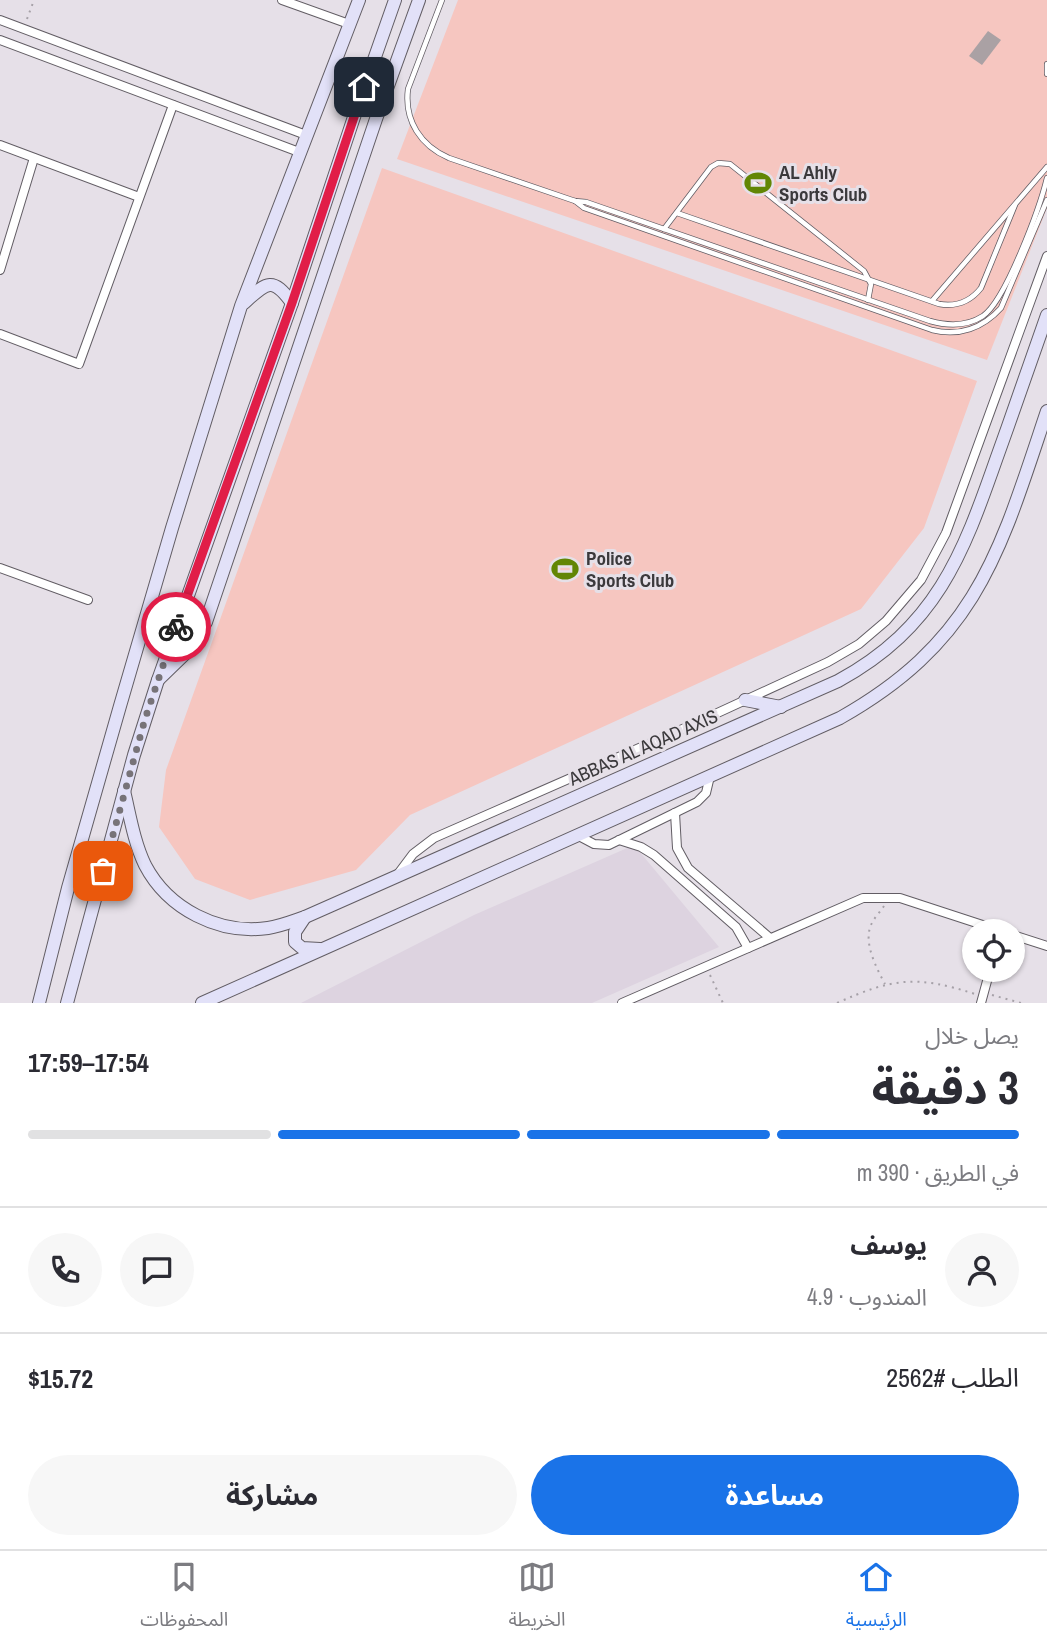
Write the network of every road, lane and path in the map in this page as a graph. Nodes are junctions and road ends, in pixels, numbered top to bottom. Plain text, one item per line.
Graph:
1 (34, 0) edge
2 (282, 0) edge
3 (359, 0) edge
4 (395, 0) edge
5 (419, 0) edge
6 (442, 0) edge
7 (0, 20) edge
8 (349, 24) junction
9 (24, 29) junction
10 (0, 40) edge
11 (1047, 64) edge
12 (1047, 74) edge
13 (173, 105) junction
14 (356, 111) junction
15 (376, 119) junction
16 (306, 135) junction
17 (0, 145) edge
18 (299, 152) junction
19 (34, 158) junction
20 (1047, 167) edge
21 (1047, 178) edge
22 (139, 197) junction
23 (1047, 200) edge
24 (575, 201) junction
25 (1015, 205) junction
26 (677, 213) junction
27 (664, 229) junction
28 (1047, 256) edge
29 (0, 270) edge
30 (870, 280) junction
31 (868, 300) junction
32 (932, 301) junction
33 (292, 303) junction
34 (241, 306) junction
35 (1047, 316) edge
36 (0, 334) edge
37 (1047, 411) edge
38 (0, 568) edge
39 (88, 600) dead end
40 (158, 680) junction
41 (746, 700) junction
42 (782, 707) junction
43 (710, 776) junction
44 (124, 792) junction
45 (675, 813) junction
46 (577, 835) junction
47 (619, 840) junction
48 (396, 877) junction
49 (699, 877) junction
50 (690, 888) junction
51 (718, 895) junction
52 (890, 896) junction
53 (710, 905) junction
54 (736, 910) junction
55 (305, 917) junction
56 (962, 919) edge
57 (727, 920) junction
58 (770, 938) junction
59 (1027, 940) edge
60 (1047, 946) edge
61 (748, 948) junction
62 (322, 949) junction
63 (706, 967) junction
64 (886, 984) junction
65 (983, 998) edge
66 (39, 1003) edge
67 (67, 1003) edge
68 (202, 1003) edge
69 (622, 1003) edge
70 (723, 1003) edge
71 (837, 1003) edge
72 (1021, 1003) edge

1 - 9 path
2 - 8 street
3 - 8 main road
4 - 14 main road
5 - 15 main road
6 - 24 lane
7 - 9 street
8 - 16 main road
9 - 16 street
10 - 13 street
11 - 12 lane
13 - 18 street
13 - 22 street
14 - 15 main road
14 - 33 main road
15 - 40 main road
16 - 18 main road
17 - 19 street
18 - 34 main road
19 - 22 street
19 - 29 street
20 - 25 lane
21 - 31 lane
22 - 36 street
23 - 24 lane
24 - 27 lane
25 - 32 lane
25 - 32 lane
26 - 27 lane
26 - 30 lane
26 - 30 lane
27 - 31 lane
28 - 41 street
30 - 31 lane
30 - 32 lane
33 - 34 main road
33 - 40 main road
34 - 66 main road
35 - 42 main road, ABBAS AL AQAD AXIS
37 - 43 main road
38 - 39 street
40 - 44 main road
41 - 42 main road
41 - 48 street
42 - 48 main road, ABBAS AL AQAD AXIS
43 - 45 street
43 - 46 main road
44 - 55 main road, ABBAS AL AQAD AXIS
44 - 67 main road
45 - 47 street
45 - 49 street
46 - 47 street
46 - 62 main road
47 - 50 street
48 - 55 main road, ABBAS AL AQAD AXIS
49 - 50 street
49 - 51 street
50 - 53 street
51 - 53 street
51 - 54 street
52 - 56 street
52 - 58 street
52 - 64 path
53 - 57 street
54 - 57 street
54 - 58 street
55 - 62 main road
57 - 61 street
58 - 61 street
59 - 60 street
61 - 63 street
62 - 68 main road
63 - 69 street
63 - 70 path
64 - 65 path
64 - 71 path
65 - 72 path

